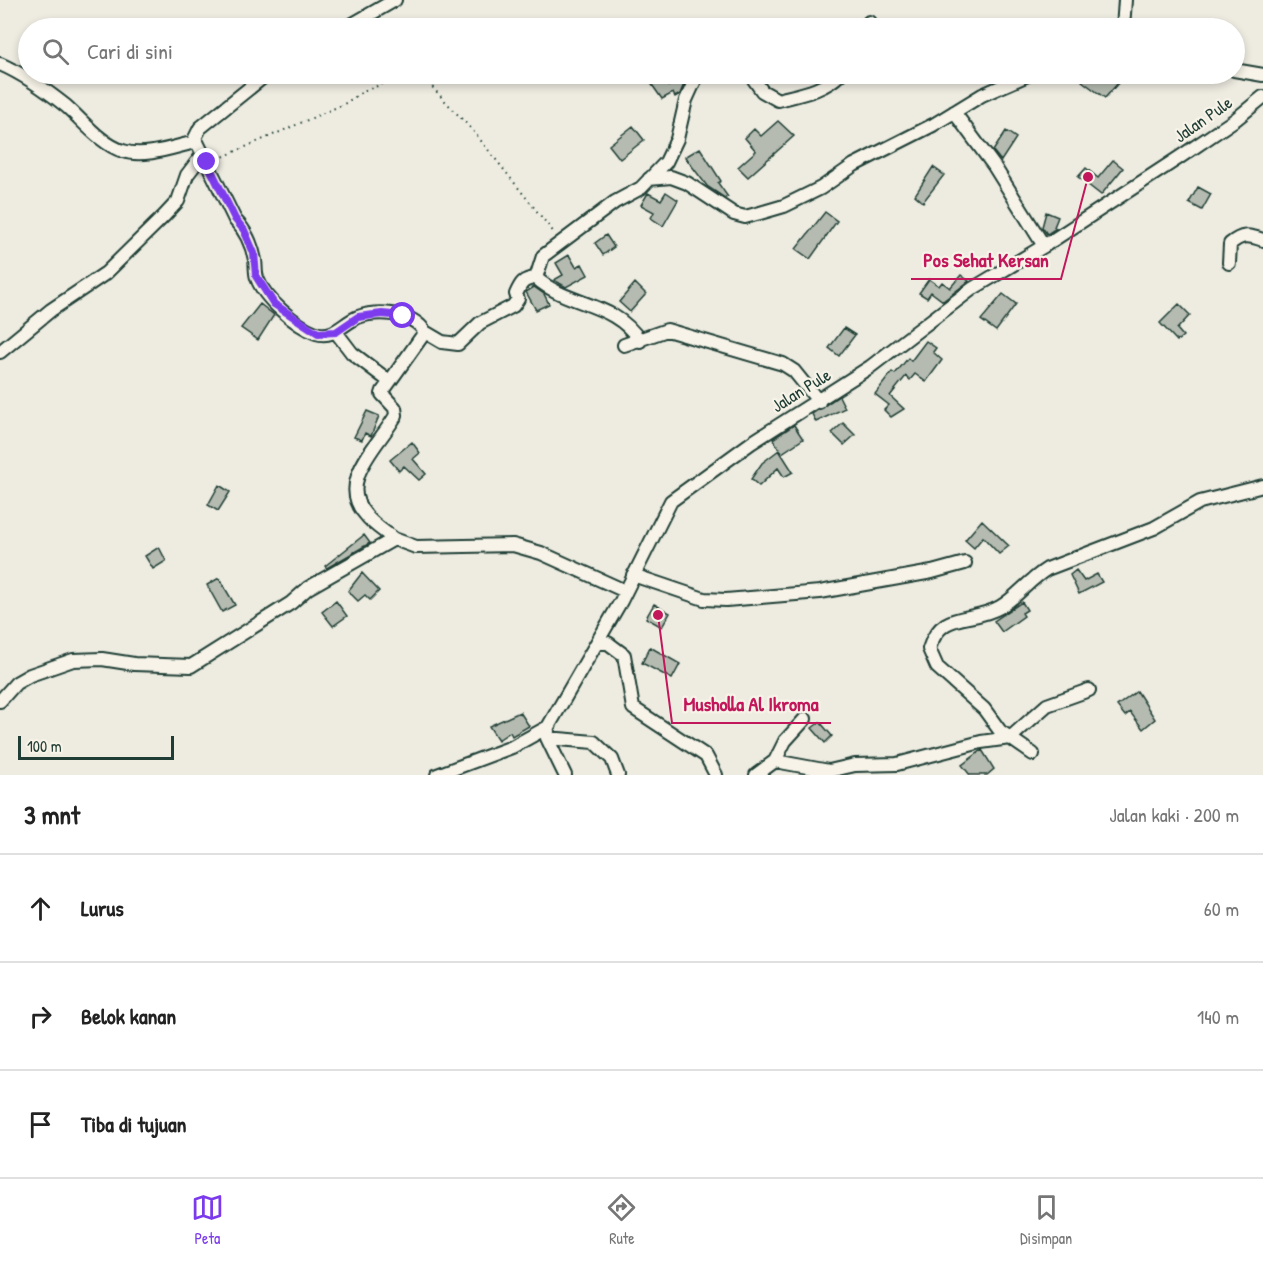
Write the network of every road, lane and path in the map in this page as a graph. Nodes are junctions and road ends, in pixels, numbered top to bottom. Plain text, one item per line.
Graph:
1 (395, 0) edge
2 (1125, 0) edge
3 (364, 18) edge
4 (1124, 18) edge
5 (0, 64) edge
6 (18, 72) edge
7 (1245, 72) edge
8 (1263, 75) edge
9 (34, 84) edge
10 (255, 84) edge
11 (385, 84) edge
12 (429, 84) edge
13 (693, 84) edge
14 (757, 84) edge
15 (829, 84) edge
16 (1007, 84) edge
17 (1263, 97) edge
18 (954, 112) junction
19 (195, 142) junction
20 (205, 158) junction
21 (649, 179) junction
22 (1263, 240) edge
23 (561, 241) junction
24 (1044, 246) junction
25 (1229, 263) dead end
26 (536, 278) junction
27 (336, 332) junction
28 (425, 332) junction
29 (640, 341) junction
30 (624, 345) dead end
31 (0, 352) edge
32 (389, 381) junction
33 (819, 402) junction
34 (1263, 486) edge
35 (394, 538) junction
36 (965, 563) dead end
37 (633, 575) junction
38 (624, 591) junction
39 (597, 643) junction
40 (1089, 690) dead end
41 (0, 701) edge
42 (805, 719) dead end
43 (548, 733) junction
44 (1010, 738) junction
45 (1033, 754) dead end
46 (775, 761) junction
47 (437, 775) edge
48 (565, 775) edge
49 (618, 775) edge
50 (716, 775) edge
51 (756, 775) edge

1 - 3 street
2 - 4 street
5 - 6 street
7 - 8 street
9 - 19 street
10 - 19 street
11 - 20 path
12 - 23 path
13 - 21 street
14 - 15 street
16 - 18 street
17 - 24 street, Jalan Pule
18 - 21 street
18 - 24 street
19 - 20 street
20 - 27 street
20 - 31 street
21 - 23 street
22 - 25 street
23 - 26 street
24 - 33 street, Jalan Pule
26 - 28 street
26 - 29 street
27 - 28 street
27 - 32 street
28 - 32 street
29 - 30 street
29 - 33 street
32 - 35 street
33 - 37 street, Jalan Pule
34 - 44 street
35 - 38 street
35 - 41 street
36 - 37 street
37 - 38 street, Jalan Pule
38 - 39 street, Jalan Pule
39 - 43 street, Jalan Pule
39 - 50 street
40 - 44 street
42 - 46 street
43 - 47 street
43 - 48 street
43 - 49 street
44 - 45 street
44 - 46 street
46 - 51 street

